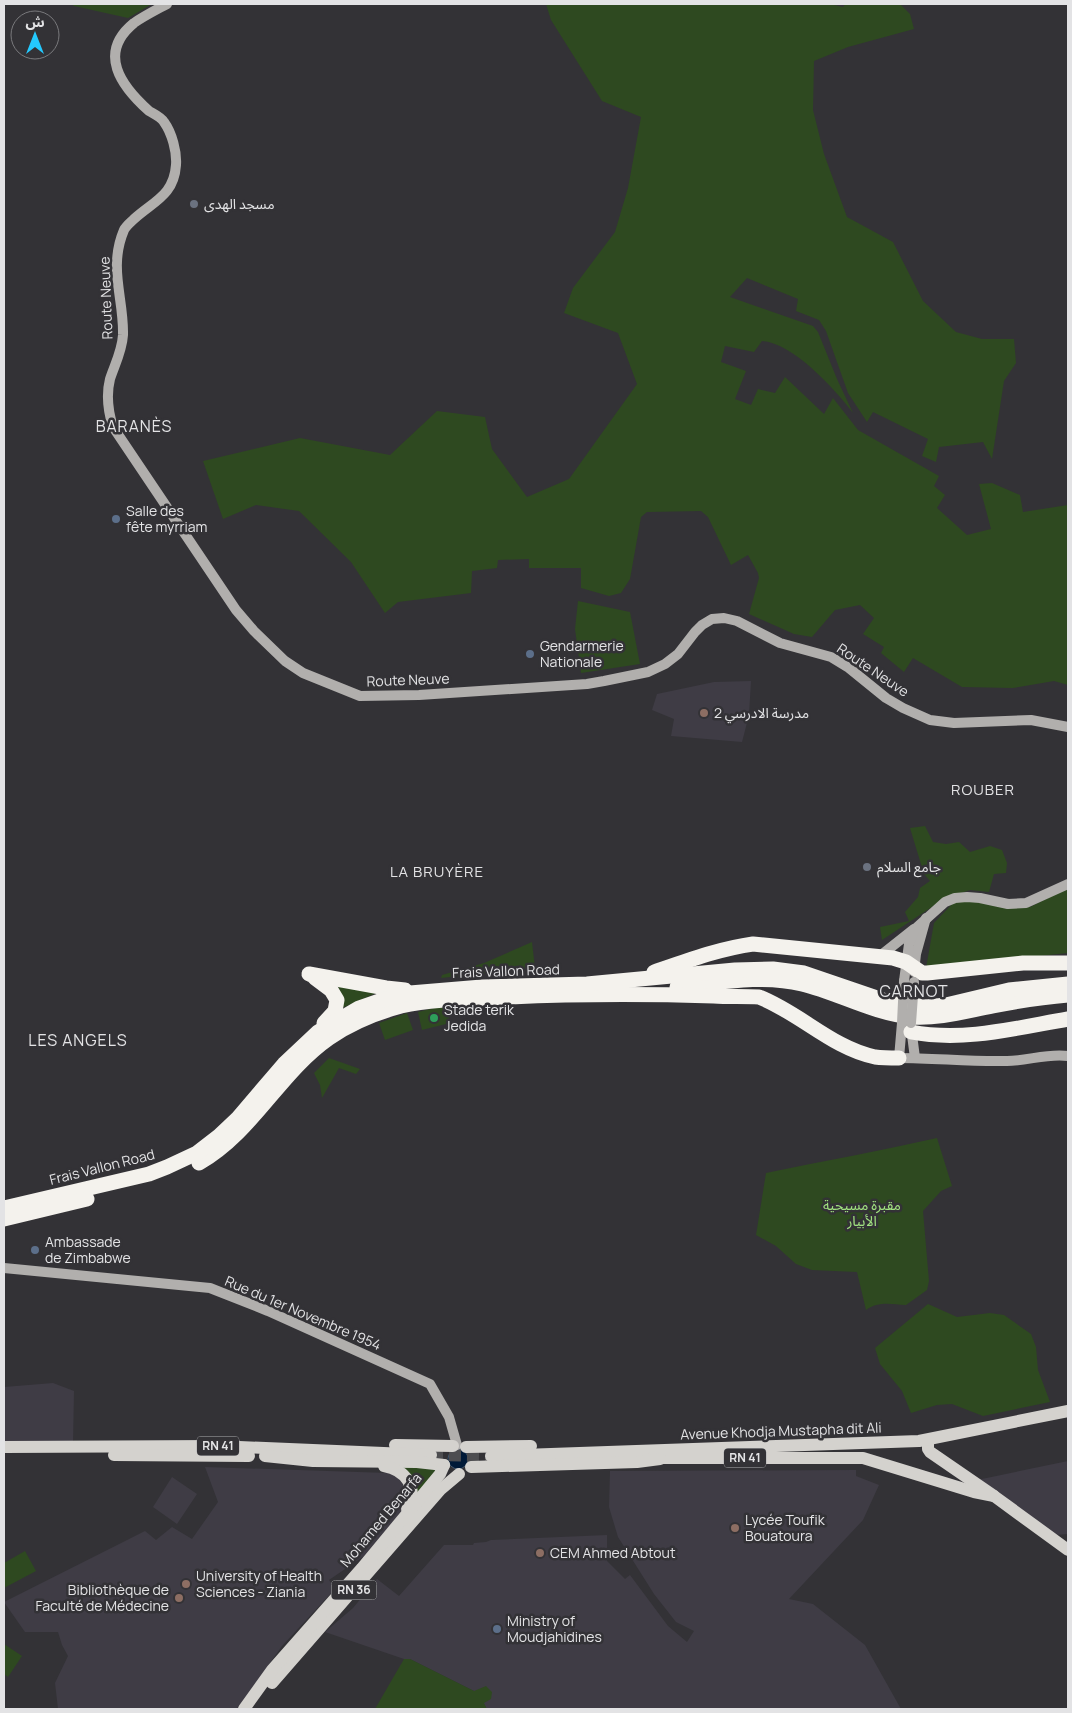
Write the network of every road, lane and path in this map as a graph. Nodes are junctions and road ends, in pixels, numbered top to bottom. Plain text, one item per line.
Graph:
1 (167, 4) edge
2 (1068, 727) edge
3 (1068, 884) edge
4 (927, 918) junction
5 (915, 929) junction
6 (880, 956) junction
7 (1068, 963) edge
8 (910, 975) junction
9 (594, 984) junction
10 (1068, 984) edge
11 (439, 990) junction
12 (606, 994) junction
13 (1068, 995) edge
14 (1068, 1018) edge
15 (906, 1027) junction
16 (310, 1039) junction
17 (1068, 1056) edge
18 (899, 1058) junction
19 (916, 1058) junction
20 (4, 1208) edge
21 (4, 1219) edge
22 (4, 1268) edge
23 (1068, 1411) edge
24 (928, 1440) junction
25 (458, 1446) junction
26 (4, 1447) edge
27 (648, 1451) junction
28 (266, 1452) junction
29 (4, 1454) edge
30 (431, 1457) tunnel mouth
31 (665, 1458) junction
32 (344, 1462) junction
33 (444, 1465) junction
34 (471, 1467) junction
35 (459, 1474) junction
36 (994, 1496) junction
37 (398, 1525) junction
38 (1068, 1550) edge
39 (244, 1709) edge
40 (253, 1709) edge

1 - 2 main road, Route Neuve
3 - 4 main road
4 - 5 main road
4 - 8 main road
5 - 6 main road
5 - 8 main road
6 - 8 highway
6 - 9 highway
7 - 8 highway
8 - 15 main road, bridge
9 - 10 highway, Frais Vallon Road
9 - 11 highway, Frais Vallon Road
11 - 16 highway, Frais Vallon Road
11 - 16 highway
12 - 13 highway, Frais Vallon Road
12 - 18 highway
12 - 21 highway, Frais Vallon Road
14 - 15 highway
15 - 18 main road
15 - 19 main road
16 - 20 highway, Frais Vallon Road
17 - 19 main road
18 - 19 main road
22 - 25 main road, Rue du 1er Novembre 1954
23 - 24 main road, Avenue Khodja Mustapha dit Ali
24 - 27 main road, Avenue Khodja Mustapha dit Ali
24 - 36 main road
25 - 27 main road, RN 41
25 - 28 main road, RN 41
25 - 33 main road
25 - 34 main road
26 - 28 main road, RN 41
27 - 31 main road, Avenue Khodja Mustapha dit Ali / RN 41
28 - 29 main road, RN 41
28 - 30 main road, RN 41
28 - 32 main road, RN 41
31 - 34 main road, RN 41
31 - 36 main road, Avenue Khodja Mustapha dit Ali / RN 41
32 - 33 main road, RN 41
32 - 37 main road
33 - 35 main road
33 - 37 main road, Mohamed Benarfa / RN 36
34 - 35 main road
35 - 40 main road, Mohamed Benarfa / RN 36
36 - 38 main road
37 - 39 main road, Mohamed Benarfa / RN 36

